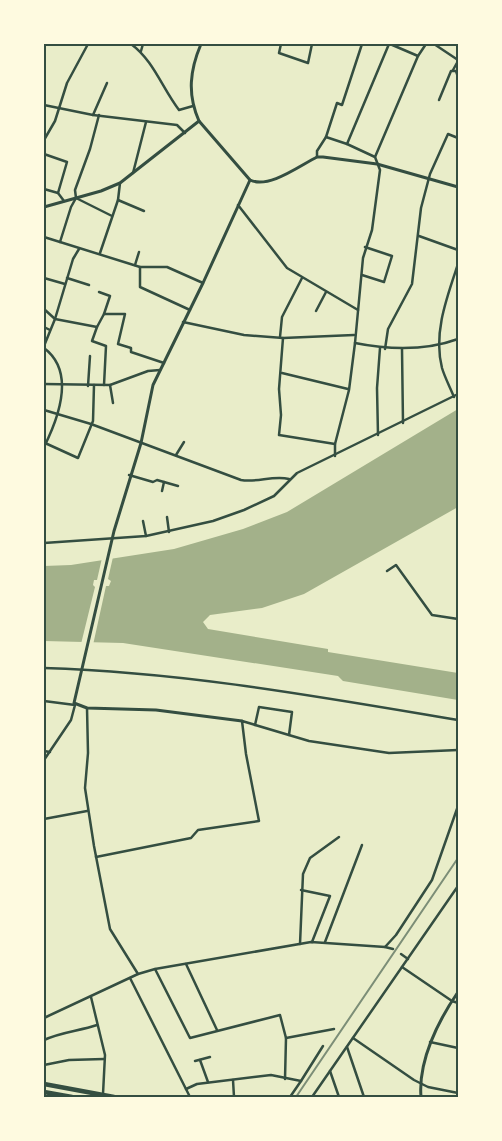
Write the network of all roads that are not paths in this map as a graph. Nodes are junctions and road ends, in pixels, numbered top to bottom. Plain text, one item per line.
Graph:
1 (88, 44) edge
2 (131, 44) edge
3 (143, 44) edge
4 (201, 44) edge
5 (281, 44) edge
6 (312, 44) edge
7 (362, 44) edge
8 (389, 44) edge
9 (426, 44) edge
10 (434, 44) edge
11 (141, 51) junction
12 (418, 56) junction
13 (458, 61) edge
14 (453, 70) junction
15 (458, 77) edge
16 (107, 83) dead end
17 (439, 100) dead end
18 (44, 105) edge
19 (193, 106) junction
20 (59, 108) junction
21 (92, 115) junction
22 (99, 115) junction
23 (146, 122) junction
24 (199, 122) junction
25 (185, 133) junction
26 (326, 137) junction
27 (458, 138) edge
28 (44, 140) edge
29 (347, 144) junction
30 (44, 154) edge
31 (317, 157) junction
32 (375, 157) junction
33 (378, 164) junction
34 (133, 173) junction
35 (429, 178) junction
36 (250, 180) junction
37 (120, 183) junction
38 (458, 187) edge
39 (44, 189) edge
40 (58, 193) junction
41 (76, 198) junction
42 (118, 200) junction
43 (64, 201) junction
44 (238, 205) junction
45 (44, 206) edge
46 (144, 211) dead end
47 (112, 216) junction
48 (419, 236) junction
49 (44, 237) edge
50 (60, 242) junction
51 (365, 247) junction
52 (79, 249) junction
53 (458, 250) edge
54 (139, 252) dead end
55 (100, 253) junction
56 (458, 264) edge
57 (135, 265) junction
58 (140, 267) junction
59 (362, 275) junction
60 (44, 278) edge
61 (67, 278) junction
62 (302, 278) junction
63 (204, 283) junction
64 (65, 284) junction
65 (89, 285) dead end
66 (99, 292) dead end
67 (326, 292) junction
68 (44, 309) edge
69 (190, 310) junction
70 (358, 310) junction
71 (316, 311) dead end
72 (104, 314) junction
73 (55, 319) junction
74 (183, 322) junction
75 (44, 327) edge
76 (97, 327) junction
77 (50, 330) junction
78 (354, 335) junction
79 (282, 338) junction
80 (458, 339) edge
81 (355, 344) junction
82 (438, 346) junction
83 (44, 347) edge
84 (380, 348) junction
85 (385, 349) junction
86 (402, 349) junction
87 (90, 356) dead end
88 (164, 363) junction
89 (160, 370) junction
90 (282, 373) junction
91 (44, 384) edge
92 (62, 385) junction
93 (94, 385) junction
94 (104, 385) junction
95 (110, 385) junction
96 (88, 386) junction
97 (349, 390) junction
98 (458, 394) edge
99 (454, 397) junction
100 (113, 404) dead end
101 (44, 410) edge
102 (59, 416) junction
103 (403, 423) junction
104 (91, 424) junction
105 (378, 435) junction
106 (184, 442) dead end
107 (140, 443) junction
108 (334, 444) junction
109 (45, 445) edge
110 (176, 455) junction
111 (335, 456) junction
112 (130, 475) junction
113 (289, 479) junction
114 (164, 482) junction
115 (178, 486) dead end
116 (162, 491) dead end
117 (167, 517) dead end
118 (143, 521) dead end
119 (169, 532) junction
120 (146, 536) junction
121 (112, 541) junction
122 (44, 543) edge
123 (387, 571) dead end
124 (458, 619) edge
125 (81, 667) junction
126 (44, 668) edge
127 (44, 700) edge
128 (75, 704) junction
129 (87, 708) junction
130 (458, 720) edge
131 (242, 721) junction
132 (255, 725) junction
133 (289, 735) junction
134 (458, 750) edge
135 (44, 751) edge
136 (50, 752) junction
137 (44, 760) edge
138 (458, 806) edge
139 (87, 811) junction
140 (44, 819) edge
141 (339, 837) dead end
142 (362, 845) dead end
143 (96, 857) junction
144 (458, 889) edge
145 (301, 890) junction
146 (312, 942) junction
147 (325, 942) junction
148 (300, 944) junction
149 (385, 947) junction
150 (393, 949) dead end
151 (401, 954) dead end
152 (408, 959) junction
153 (186, 964) junction
154 (402, 967) junction
155 (155, 969) junction
156 (138, 974) junction
157 (130, 978) junction
158 (458, 992) edge
159 (91, 997) junction
160 (452, 1001) junction
161 (458, 1002) edge
162 (44, 1018) edge
163 (97, 1025) junction
164 (334, 1029) dead end
165 (217, 1030) junction
166 (286, 1038) junction
167 (354, 1038) junction
168 (44, 1040) edge
169 (430, 1042) junction
170 (323, 1046) dead end
171 (347, 1047) junction
172 (458, 1048) edge
173 (210, 1057) dead end
174 (105, 1059) junction
175 (200, 1060) junction
176 (195, 1061) dead end
177 (44, 1065) edge
178 (330, 1071) junction
179 (285, 1079) junction
180 (233, 1080) junction
181 (301, 1081) junction
182 (208, 1082) junction
183 (44, 1084) edge
184 (421, 1084) junction
185 (186, 1089) junction
186 (44, 1092) edge
187 (458, 1094) edge
188 (103, 1096) junction
189 (72, 1097) edge
190 (114, 1097) edge
191 (190, 1097) edge
192 (234, 1097) edge
193 (290, 1097) edge
194 (312, 1097) edge
195 (339, 1097) edge
196 (364, 1097) edge
197 (421, 1097) edge

1 - 20 street
2 - 11 street
3 - 11 street
4 - 19 street
5 - 6 street
7 - 26 street
8 - 12 street
8 - 29 street
9 - 12 street
10 - 13 street
11 - 19 street
12 - 32 street
13 - 14 street
14 - 15 street
14 - 17 street
16 - 21 street
18 - 20 street
19 - 24 street
20 - 21 street
20 - 28 street
21 - 22 street
22 - 23 street
22 - 41 street
23 - 25 street
23 - 34 street
24 - 25 street
24 - 36 street
25 - 34 street
26 - 29 street
26 - 31 street
27 - 35 street
29 - 32 street
30 - 40 street
31 - 33 street
31 - 36 street
32 - 33 street
33 - 35 street
33 - 51 street
34 - 37 street
35 - 38 street
35 - 48 street
36 - 44 street
37 - 41 street
37 - 42 street
39 - 40 street
40 - 43 street
41 - 43 street
41 - 47 street
41 - 50 street
42 - 46 street
42 - 47 street
43 - 45 street
44 - 62 street
44 - 63 street
47 - 55 street
48 - 53 street
48 - 85 street
49 - 50 street
50 - 52 street
51 - 59 street
51 - 59 street
52 - 55 street
52 - 61 street
54 - 57 street
55 - 57 street
56 - 82 street
57 - 58 street
58 - 63 street
58 - 69 street
59 - 70 street
60 - 64 street
61 - 64 street
61 - 65 street
62 - 67 street
62 - 79 street
63 - 69 street
64 - 73 street
66 - 72 street
67 - 70 street
67 - 71 street
68 - 73 street
69 - 74 street
70 - 78 street
72 - 76 street
72 - 88 street
73 - 76 street
73 - 77 street
74 - 79 street
74 - 88 street
75 - 77 street
76 - 94 street
77 - 83 street
78 - 79 street
78 - 81 street
79 - 90 street
80 - 82 street
81 - 84 street
81 - 97 street
82 - 86 street
82 - 99 street
83 - 92 street
84 - 85 street
84 - 105 street
85 - 86 street
86 - 103 street
87 - 96 street
88 - 89 street
89 - 95 street
89 - 107 street
90 - 97 street
90 - 108 street
91 - 92 street
92 - 96 street
92 - 102 street
93 - 94 street
93 - 96 street
93 - 104 street
94 - 95 street
95 - 100 street
97 - 108 street
98 - 99 street
99 - 103 street
101 - 102 street
102 - 104 street
102 - 109 street
103 - 105 street
104 - 107 street
104 - 109 street
105 - 111 street
106 - 110 street
107 - 110 street
107 - 112 street
108 - 111 street
110 - 113 street
111 - 113 street
112 - 114 street
112 - 121 street
113 - 119 street
114 - 115 street
114 - 116 street
117 - 119 street
118 - 120 street
119 - 120 street
120 - 121 street
121 - 122 street
121 - 125 street
123 - 124 street
125 - 126 street
125 - 128 street
125 - 130 street
127 - 128 street
128 - 129 street
128 - 136 street
129 - 131 street
129 - 139 street
131 - 132 street
131 - 143 street
132 - 133 street
132 - 133 street
133 - 134 street
135 - 136 street
136 - 137 street
138 - 149 street
139 - 140 street
139 - 143 street
141 - 145 street
142 - 147 street
143 - 156 street
144 - 152 street
145 - 146 street
145 - 148 street
146 - 147 street
146 - 148 street
147 - 149 street
148 - 153 street
149 - 150 street
151 - 152 street
152 - 154 street
153 - 155 street
153 - 165 street
154 - 160 street
154 - 167 street
155 - 156 street
155 - 165 street
156 - 157 street
157 - 159 street
157 - 185 street
158 - 160 street
159 - 162 street
159 - 163 street
160 - 161 street
160 - 169 street
163 - 168 street
163 - 174 street
164 - 166 street
165 - 166 street
166 - 179 street
167 - 171 street
167 - 184 street
169 - 172 street
169 - 184 street
170 - 181 street
171 - 178 street
171 - 196 street
173 - 175 street
174 - 177 street
174 - 188 street
175 - 176 street
175 - 182 street
178 - 194 street
178 - 195 street
179 - 180 street
179 - 181 street
180 - 182 street
180 - 192 street
181 - 193 street
182 - 185 street
183 - 188 highway
184 - 187 street
184 - 197 street
185 - 191 street
186 - 189 highway
188 - 190 highway

